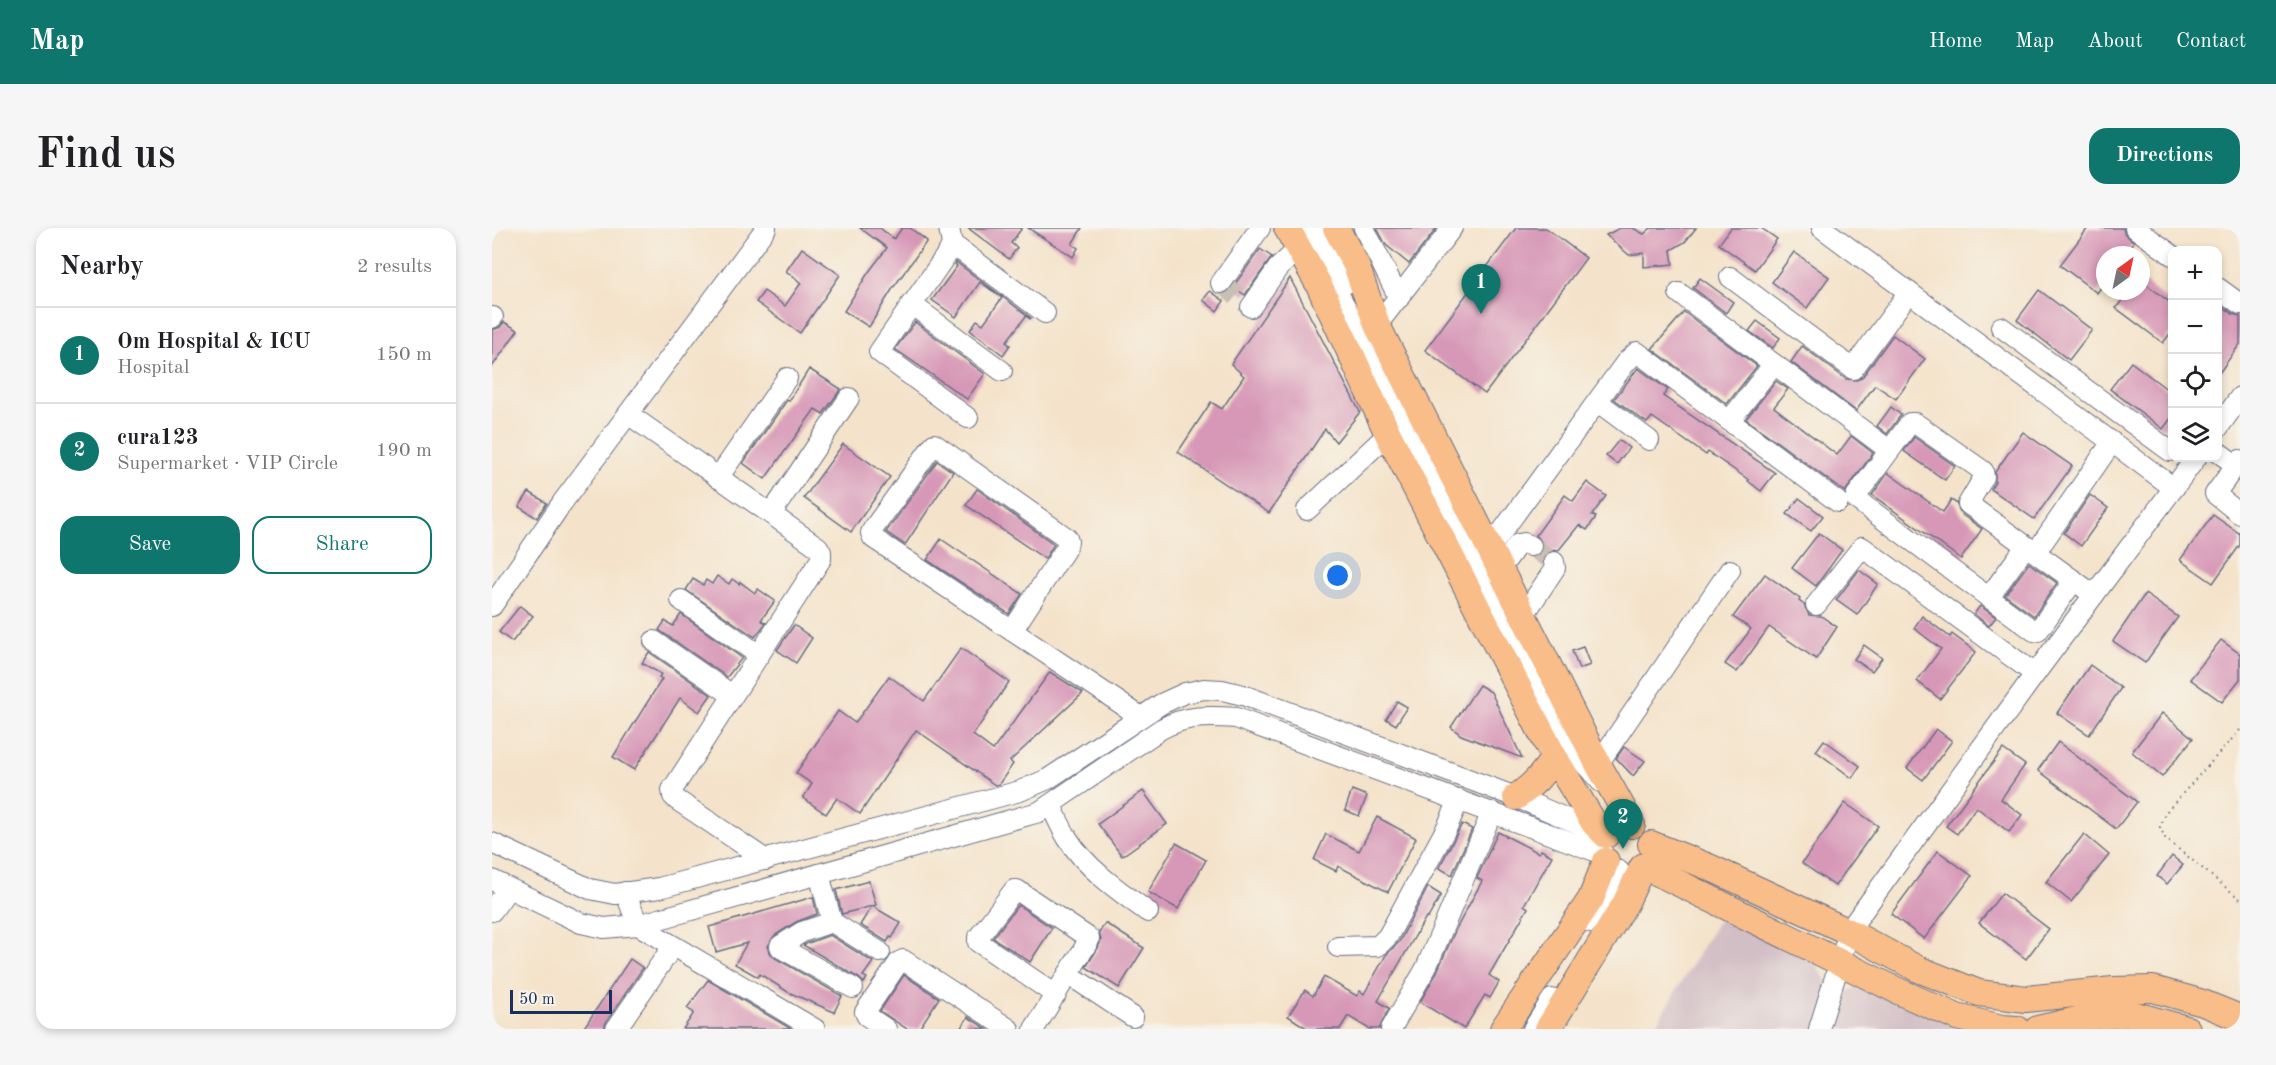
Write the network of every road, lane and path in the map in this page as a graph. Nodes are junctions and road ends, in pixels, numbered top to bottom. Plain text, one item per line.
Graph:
1 (766, 228) edge
2 (1260, 228) edge
3 (1319, 228) edge
4 (1336, 228) edge
5 (1364, 228) edge
6 (1452, 228) edge
7 (1822, 228) edge
8 (2135, 228) edge
9 (1296, 235) edge
10 (950, 236) edge
11 (2168, 252) edge
12 (1730, 277) dead end
13 (1221, 283) dead end
14 (2222, 291) edge
15 (1910, 292) junction
16 (1679, 293) dead end
17 (1399, 298) junction
18 (911, 304) junction
19 (2240, 304) edge
20 (1251, 308) dead end
21 (1045, 313) dead end
22 (2001, 327) dead end
23 (1361, 334) junction
24 (1773, 365) junction
25 (1002, 371) dead end
26 (787, 378) dead end
27 (2081, 384) junction
28 (2240, 397) edge
29 (849, 398) dead end
30 (1598, 402) junction
31 (2065, 408) junction
32 (628, 414) junction
33 (968, 418) dead end
34 (1730, 420) junction
35 (2222, 421) edge
36 (1388, 434) junction
37 (1649, 441) dead end
38 (2112, 442) junction
39 (1885, 447) dead end
40 (2168, 449) edge
41 (2222, 455) edge
42 (2193, 462) edge
43 (2238, 463) edge
44 (718, 477) junction
45 (2174, 488) junction
46 (1838, 502) dead end
47 (1307, 510) dead end
48 (771, 514) junction
49 (2240, 514) edge
50 (2035, 544) junction
51 (1530, 546) dead end
52 (1495, 559) junction
53 (1554, 562) dead end
54 (1730, 570) dead end
55 (2074, 580) junction
56 (2094, 595) junction
57 (1989, 597) junction
58 (681, 600) dead end
59 (1816, 605) dead end
60 (492, 606) edge
61 (1524, 615) junction
62 (1012, 631) junction
63 (654, 641) dead end
64 (759, 655) junction
65 (2035, 674) junction
66 (732, 695) junction
67 (1142, 717) junction
68 (2240, 730) edge
69 (1558, 746) junction
70 (1598, 764) junction
71 (1433, 766) junction
72 (1425, 787) junction
73 (1614, 795) junction
74 (1516, 798) junction
75 (1459, 800) junction
76 (1051, 805) junction
77 (1492, 812) junction
78 (492, 843) edge
79 (1623, 857) junction
80 (766, 860) junction
81 (819, 874) junction
82 (500, 884) edge
83 (625, 892) junction
84 (2240, 899) edge
85 (492, 911) edge
86 (1148, 912) dead end
87 (832, 922) junction
88 (638, 925) junction
89 (1849, 932) junction
90 (673, 946) junction
91 (1338, 947) dead end
92 (880, 952) dead end
93 (1841, 964) junction
94 (1068, 974) junction
95 (853, 988) dead end
96 (1056, 995) junction
97 (1133, 1017) dead end
98 (2238, 1021) edge
99 (1548, 1028) edge
100 (616, 1029) edge
101 (814, 1029) edge
102 (886, 1029) edge
103 (1009, 1029) edge
104 (1034, 1029) edge
105 (1391, 1029) edge
106 (1503, 1029) edge
107 (1518, 1029) edge
108 (1819, 1029) edge
109 (2017, 1029) edge
110 (2038, 1029) edge
111 (2187, 1029) edge

1 - 32 street
2 - 13 street
3 - 23 street
4 - 23 main road
5 - 17 street
6 - 17 street
7 - 15 street
8 - 11 street
9 - 20 street
9 - 23 main road
10 - 18 street
10 - 21 street
12 - 15 street
14 - 19 street
15 - 31 street
16 - 24 street
17 - 23 street
18 - 25 street
18 - 33 street
22 - 27 street
23 - 36 main road
23 - 52 main road
23 - 69 street
24 - 34 street
24 - 39 street
26 - 44 street
27 - 31 street
27 - 40 street
28 - 35 street
29 - 48 street
30 - 34 street
30 - 37 street
30 - 52 street
31 - 38 street
32 - 44 street
32 - 60 street
34 - 46 street
36 - 47 street
36 - 69 main road
38 - 45 street
38 - 50 street
41 - 43 street
42 - 45 street
43 - 49 street
44 - 48 street
45 - 56 street
48 - 64 street
50 - 55 street
50 - 57 street
50 - 57 street
51 - 52 street
52 - 61 main road
53 - 61 street
54 - 70 street
55 - 56 street
55 - 57 street
56 - 65 street
58 - 64 street
59 - 65 street
61 - 70 main road
62 - 62 street
62 - 67 street
63 - 66 street
64 - 66 street
65 - 89 street
66 - 80 street
67 - 71 street
67 - 80 street
68 - 84 path
69 - 73 street
69 - 74 main road
69 - 79 main road
70 - 73 main road
71 - 72 street
71 - 74 street
72 - 75 street
72 - 76 street
73 - 79 main road
74 - 79 street
75 - 77 street
75 - 91 street
76 - 81 street
76 - 86 street
77 - 79 street
77 - 105 street
78 - 83 street
79 - 89 main road
79 - 93 main road
79 - 99 main road
79 - 106 main road
79 - 107 street
80 - 83 street
81 - 87 street
81 - 88 street
82 - 85 street
82 - 88 street
83 - 88 street
87 - 92 street
87 - 95 street
88 - 90 street
89 - 93 street
89 - 98 main road
90 - 100 street
90 - 101 street
93 - 108 street
93 - 109 main road
94 - 96 street
94 - 96 street
94 - 97 street
96 - 104 street
102 - 103 street
110 - 111 main road

